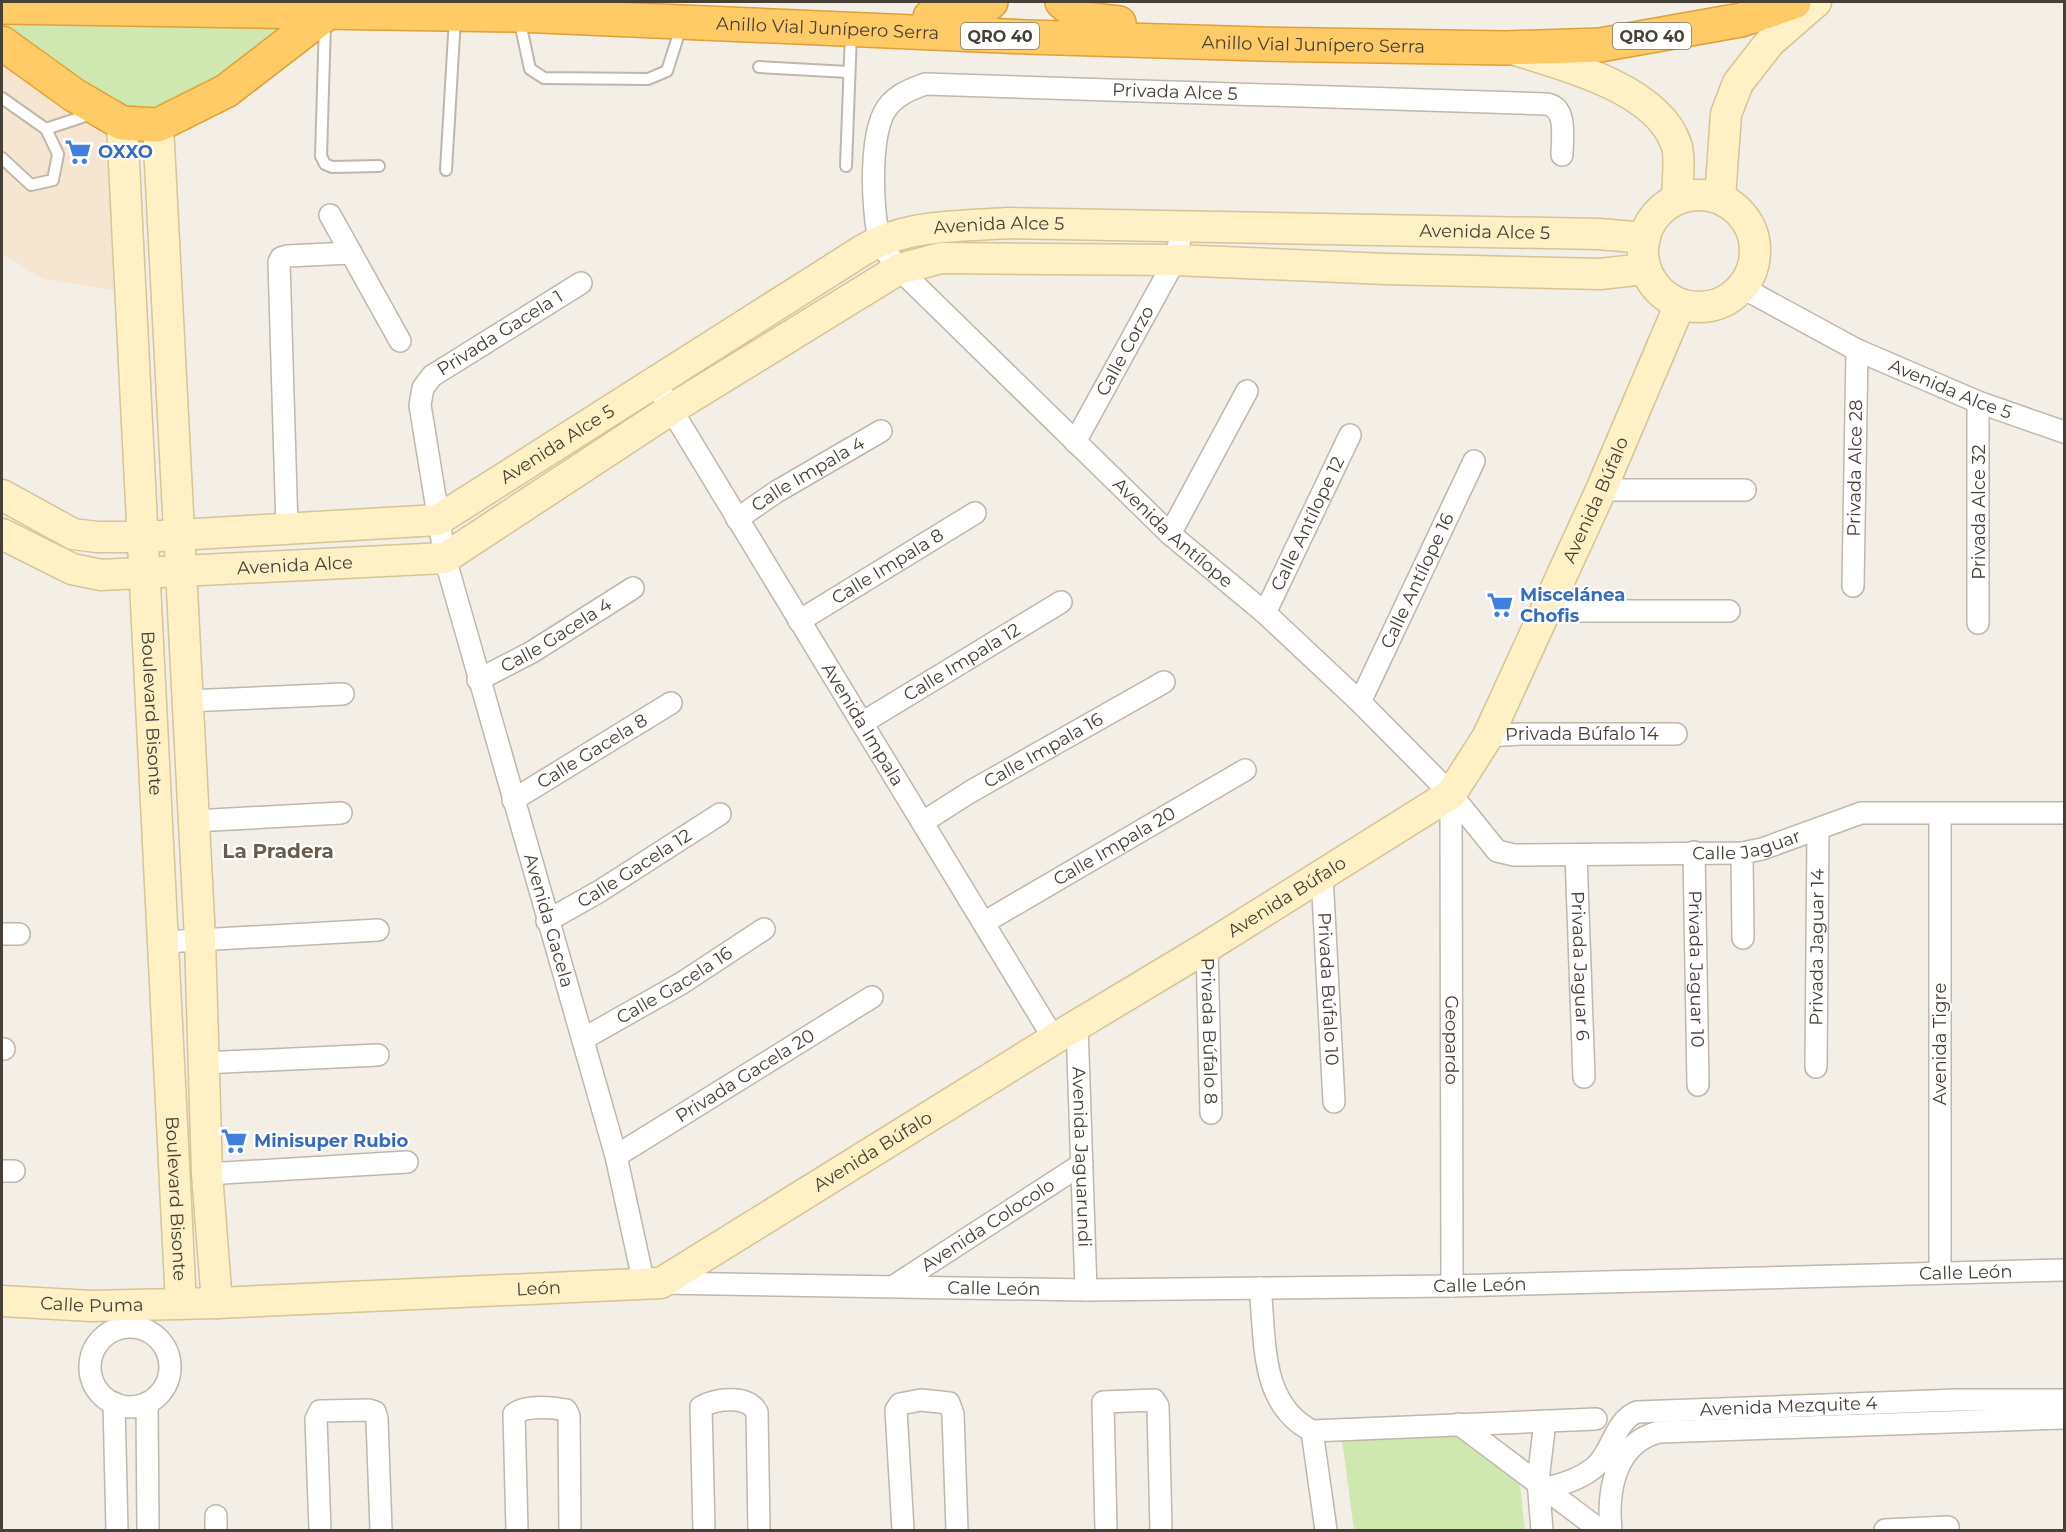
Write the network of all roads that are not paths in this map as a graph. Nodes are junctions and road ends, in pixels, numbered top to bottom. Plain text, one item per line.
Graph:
1 (992, 2) edge
2 (1062, 2) edge
3 (1794, 2) edge
4 (1816, 2) edge
5 (2, 7) edge
6 (326, 14) junction
7 (456, 14) junction
8 (518, 15) junction
9 (684, 21) junction
10 (739, 24) junction
11 (852, 30) junction
12 (2, 43) edge
13 (1261, 44) junction
14 (1506, 48) junction
15 (759, 67) dead end
16 (848, 72) junction
17 (2, 98) edge
18 (111, 117) junction
19 (158, 125) junction
20 (46, 129) junction
21 (1562, 155) dead end
22 (2, 158) edge
23 (379, 166) dead end
24 (846, 166) dead end
25 (446, 170) dead end
26 (1720, 198) junction
27 (1677, 199) junction
28 (330, 215) dead end
29 (1183, 226) junction
30 (1645, 238) junction
31 (879, 240) junction
32 (164, 248) junction
33 (128, 252) junction
34 (351, 253) junction
35 (1175, 260) junction
36 (899, 269) junction
37 (1644, 269) junction
38 (581, 283) dead end
39 (1743, 288) junction
40 (1680, 304) junction
41 (400, 340) dead end
42 (1857, 350) junction
43 (654, 381) junction
44 (423, 388) joint
45 (1247, 391) dead end
46 (1978, 402) junction
47 (670, 410) junction
48 (881, 431) dead end
49 (2064, 432) edge
50 (1350, 435) dead end
51 (1075, 442) junction
52 (1474, 460) dead end
53 (1600, 490) junction
54 (1745, 490) dead end
55 (2, 495) edge
56 (975, 513) dead end
57 (438, 519) junction
58 (737, 519) junction
59 (287, 528) junction
60 (2, 534) edge
61 (1170, 534) junction
62 (178, 535) junction
63 (143, 537) junction
64 (445, 558) junction
65 (180, 570) junction
66 (145, 572) junction
67 (1853, 586) dead end
68 (633, 588) dead end
69 (1061, 602) dead end
70 (1546, 610) junction
71 (1729, 611) dead end
72 (1265, 613) junction
73 (800, 621) junction
74 (1978, 622) dead end
75 (478, 680) junction
76 (1164, 682) dead end
77 (343, 694) dead end
78 (187, 701) junction
79 (1360, 702) junction
80 (671, 703) dead end
81 (862, 723) junction
82 (1676, 734) dead end
83 (1488, 736) junction
84 (1245, 770) dead end
85 (1451, 794) junction
86 (513, 800) junction
87 (341, 813) dead end
88 (2064, 813) edge
89 (720, 814) dead end
90 (1940, 814) junction
91 (194, 821) junction
92 (923, 822) junction
93 (1818, 829) junction
94 (1694, 852) junction
95 (1742, 853) junction
96 (1576, 855) junction
97 (1322, 875) junction
98 (547, 921) junction
99 (985, 922) junction
100 (764, 929) dead end
101 (378, 930) dead end
102 (1743, 938) dead end
103 (200, 939) junction
104 (163, 942) junction
105 (1207, 947) junction
106 (872, 997) dead end
107 (1066, 1032) junction
108 (583, 1039) junction
109 (378, 1055) dead end
110 (203, 1063) junction
111 (1816, 1067) dead end
112 (1584, 1077) dead end
113 (1698, 1085) dead end
114 (1334, 1102) dead end
115 (1211, 1113) dead end
116 (616, 1156) junction
117 (407, 1162) dead end
118 (1082, 1164) junction
119 (207, 1173) junction
120 (2064, 1270) edge
121 (1940, 1273) junction
122 (652, 1283) junction
123 (894, 1286) junction
124 (1452, 1286) junction
125 (1260, 1288) junction
126 (1086, 1290) junction
127 (2, 1301) edge
128 (217, 1303) junction
129 (175, 1304) junction
130 (92, 1306) junction
131 (169, 1355) junction
132 (92, 1356) junction
133 (2064, 1400) edge
134 (114, 1403) junction
135 (147, 1403) junction
136 (1749, 1407) junction
137 (1957, 1410) junction
138 (2064, 1418) edge
139 (1596, 1419) dead end
140 (1545, 1421) junction
141 (1459, 1425) junction
142 (1750, 1428) junction
143 (1312, 1431) junction
144 (1620, 1447) junction
145 (1543, 1485) junction
146 (1948, 1527) dead end
147 (117, 1530) edge
148 (148, 1530) edge
149 (320, 1530) edge
150 (381, 1530) edge
151 (517, 1530) edge
152 (570, 1530) edge
153 (704, 1530) edge
154 (759, 1530) edge
155 (903, 1530) edge
156 (957, 1530) edge
157 (1106, 1530) edge
158 (1161, 1530) edge
159 (1326, 1530) edge
160 (1542, 1530) edge
161 (1600, 1530) edge
162 (1611, 1530) edge
163 (1885, 1530) edge
164 (1893, 1530) edge

1 - 10 highway
2 - 13 highway
3 - 14 highway, Anillo Vial Junípero Serra / QRO 40
4 - 26 street
5 - 6 highway, Anillo Vial Junípero Serra / QRO 40
6 - 7 highway, Anillo Vial Junípero Serra / QRO 40
6 - 19 highway
6 - 23 lane
7 - 8 highway, Anillo Vial Junípero Serra / QRO 40
7 - 25 lane
8 - 9 highway, Anillo Vial Junípero Serra / QRO 40
8 - 9 lane
9 - 10 highway, Anillo Vial Junípero Serra / QRO 40
10 - 11 highway, Anillo Vial Junípero Serra / QRO 40
11 - 13 highway, Anillo Vial Junípero Serra / QRO 40
11 - 16 lane
12 - 18 highway
13 - 14 highway, Anillo Vial Junípero Serra / QRO 40
14 - 27 street
15 - 16 lane
16 - 24 lane
17 - 20 lane
18 - 19 highway
18 - 20 lane
18 - 33 street, Boulevard Bisonte
19 - 32 street, Boulevard Bisonte
20 - 22 lane
21 - 31 street, Privada Alce 5
26 - 27 street
26 - 39 street
27 - 30 street
28 - 34 street
29 - 30 street, Avenida Alce 5
29 - 31 street, Avenida Alce 5
29 - 35 street, Calle Corzo
30 - 37 street
31 - 36 street, Avenida Antílope
31 - 43 street, Avenida Alce 5
32 - 33 street
32 - 62 street, Boulevard Bisonte
33 - 63 street, Boulevard Bisonte
34 - 41 street
34 - 59 street
35 - 36 street, Avenida Alce 5
35 - 37 street, Avenida Alce 5
35 - 51 street, Calle Corzo
36 - 47 street, Avenida Alce 5
36 - 51 street, Avenida Antílope
37 - 40 street
38 - 44 street, Privada Gacela 1
39 - 40 street
39 - 42 street, Avenida Alce 5
40 - 53 street, Avenida Búfalo
42 - 46 street, Avenida Alce 5
42 - 67 street, Privada Alce 28
43 - 47 street, Avenida Impala
43 - 57 street, Avenida Alce 5
44 - 57 street, Avenida Gacela
45 - 61 street
46 - 49 street, Avenida Alce 5
46 - 74 street, Privada Alce 32
47 - 58 street, Avenida Impala
47 - 64 street, Avenida Alce 5
48 - 58 street, Calle Impala 4
50 - 72 street, Calle Antílope 12
51 - 61 street, Avenida Antílope
52 - 79 street, Calle Antílope 16
53 - 54 street
53 - 70 street, Avenida Búfalo
55 - 63 street, Avenida Alce
56 - 73 street, Calle Impala 8
57 - 59 street, Avenida Alce
57 - 64 street, Avenida Gacela
58 - 73 street, Avenida Impala
59 - 62 street, Avenida Alce
60 - 66 street, Avenida Alce
61 - 72 street, Avenida Antílope
62 - 63 street, Avenida Alce
62 - 65 street, Boulevard Bisonte
63 - 66 street, Boulevard Bisonte
64 - 65 street, Avenida Alce
64 - 75 street, Avenida Gacela
65 - 66 street, Avenida Alce
65 - 78 street, Boulevard Bisonte
66 - 104 street, Boulevard Bisonte
68 - 75 street, Calle Gacela 4
69 - 81 street, Calle Impala 12
70 - 71 street
70 - 83 street, Avenida Búfalo
72 - 79 street, Avenida Antílope
73 - 81 street, Avenida Impala
75 - 86 street, Avenida Gacela
76 - 92 street, Calle Impala 16
77 - 78 street
78 - 91 street, Boulevard Bisonte
79 - 85 street, Avenida Antílope
80 - 86 street, Calle Gacela 8
81 - 92 street, Avenida Impala
82 - 83 street, Privada Búfalo 14
83 - 85 street, Avenida Búfalo
84 - 99 street, Calle Impala 20
85 - 96 street, Calle Jaguar
85 - 97 street, Avenida Búfalo
85 - 124 street, Geopardo
86 - 98 street, Avenida Gacela
87 - 91 street
88 - 90 street, Calle Jaguar
89 - 98 street, Calle Gacela 12
90 - 93 street, Calle Jaguar
90 - 121 street, Avenida Tigre
91 - 103 street, Boulevard Bisonte
92 - 99 street, Avenida Impala
93 - 95 street, Calle Jaguar
93 - 111 street, Privada Jaguar 14
94 - 95 street, Calle Jaguar
94 - 96 street, Calle Jaguar
94 - 113 street, Privada Jaguar 10
95 - 102 street
96 - 112 street, Privada Jaguar 6
97 - 105 street, Avenida Búfalo
97 - 114 street, Privada Búfalo 10
98 - 108 street, Avenida Gacela
99 - 107 street, Avenida Impala
100 - 108 street, Calle Gacela 16
101 - 103 street
103 - 104 street
103 - 110 street, Boulevard Bisonte
104 - 129 street, Boulevard Bisonte
105 - 107 street, Avenida Búfalo
105 - 115 street, Privada Búfalo 8
106 - 116 street, Privada Gacela 20
107 - 118 street, Avenida Jaguarundi
107 - 122 street, Avenida Búfalo
108 - 116 street, Avenida Gacela
109 - 110 street
110 - 119 street, Boulevard Bisonte
116 - 122 street, Avenida Gacela
117 - 119 street
118 - 123 street, Avenida Colocolo
118 - 126 street, Avenida Jaguarundi
119 - 128 street, Boulevard Bisonte
120 - 121 street, Calle León
121 - 124 street, Calle León
122 - 123 street, León
122 - 128 street, León
123 - 126 street, Calle León
124 - 125 street, Calle León
125 - 126 street, Calle León
125 - 143 street
127 - 130 street, Calle Puma
128 - 129 street, León
129 - 130 street, Calle Puma
129 - 131 street
130 - 132 street
131 - 132 street
131 - 135 street
132 - 134 street
133 - 137 street, Avenida Mezquite 4
134 - 135 street
134 - 147 street
135 - 148 street
136 - 137 street, Avenida Mezquite 4
136 - 142 street
136 - 144 street, Avenida Mezquite 4
137 - 138 street, Avenida Mezquite 4
137 - 142 street, Avenida Mezquite 4
139 - 140 street
140 - 141 street
140 - 145 street
141 - 143 street
141 - 145 street
142 - 144 street, Avenida Mezquite 4
143 - 159 street
144 - 145 street, Avenida Mezquite 4
144 - 162 street, Avenida Mezquite 4
145 - 160 street
145 - 161 street
146 - 164 street
149 - 150 street
151 - 152 street
153 - 154 street
155 - 156 street
157 - 158 street
163 - 164 street

